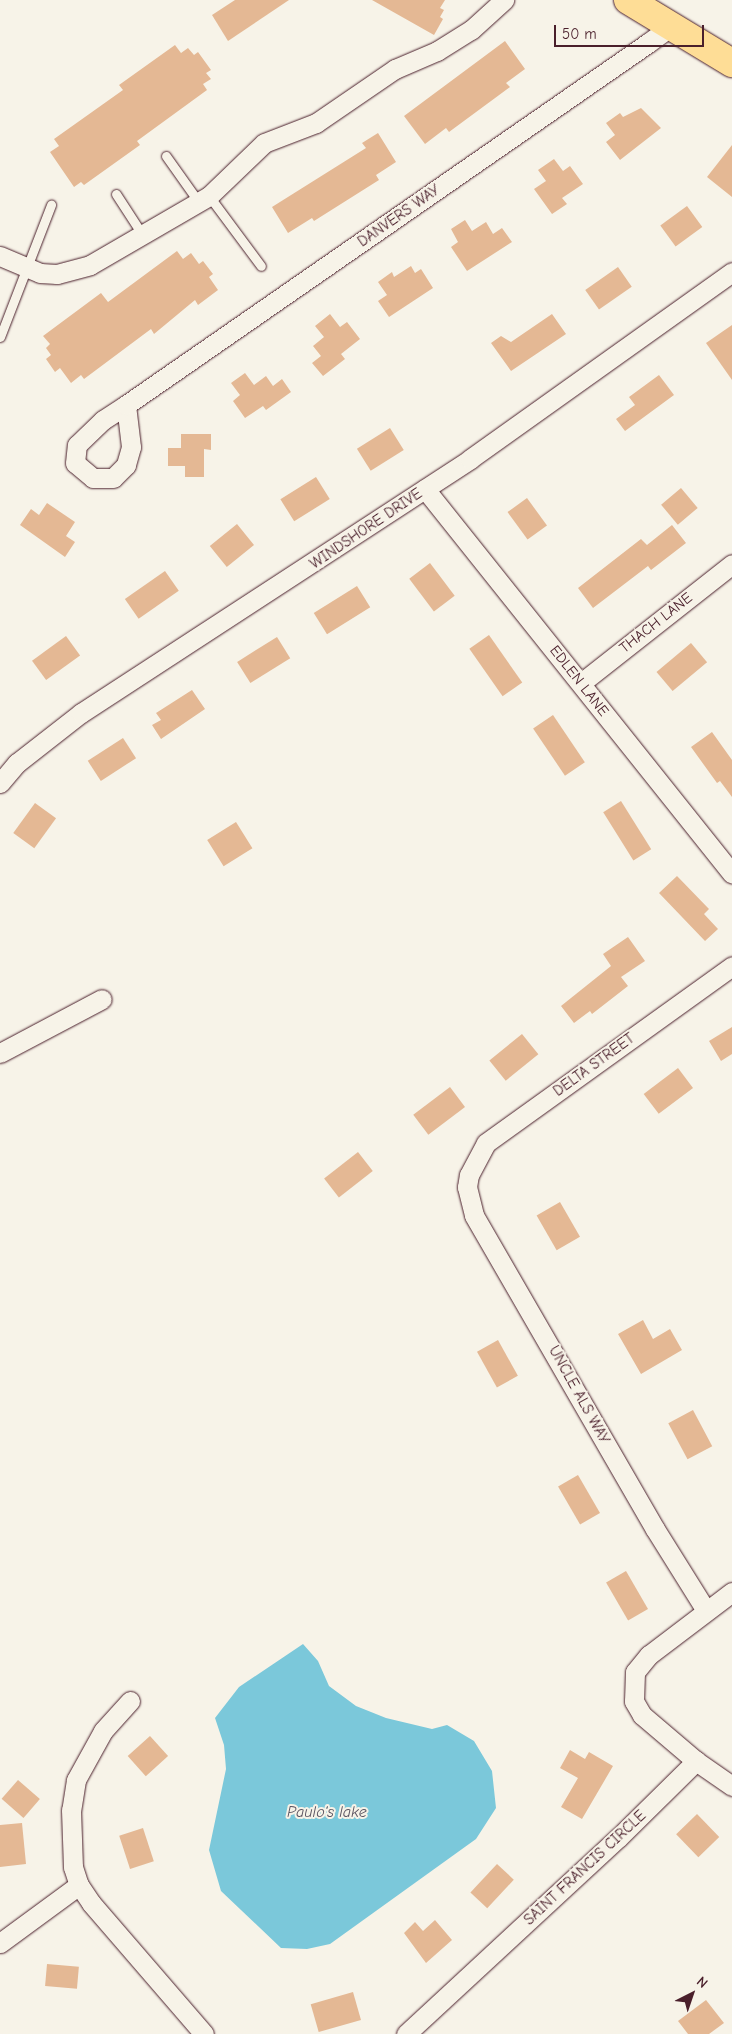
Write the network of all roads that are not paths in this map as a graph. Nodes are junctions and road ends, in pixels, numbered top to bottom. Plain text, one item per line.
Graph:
1 (504, 0) edge
2 (628, 0) edge
3 (672, 26) junction
4 (732, 63) edge
5 (166, 156) dead end
6 (116, 194) dead end
7 (204, 198) junction
8 (51, 205) dead end
9 (142, 234) junction
10 (0, 256) edge
11 (262, 266) dead end
12 (28, 268) junction
13 (732, 272) edge
14 (0, 337) edge
15 (126, 405) dead end
16 (425, 489) junction
17 (732, 564) edge
18 (581, 683) junction
19 (0, 783) edge
20 (732, 874) edge
21 (732, 966) edge
22 (102, 999) dead end
23 (0, 1052) edge
24 (469, 1175) joint
25 (732, 1592) edge
26 (705, 1609) junction
27 (130, 1701) dead end
28 (696, 1761) junction
29 (732, 1786) edge
30 (79, 1885) junction
31 (0, 1943) edge
32 (204, 2034) edge
33 (406, 2034) edge

1 - 7 street
2 - 3 main road
3 - 4 main road
3 - 15 street, DANVERS WAY
5 - 7 lane
6 - 9 lane
7 - 9 street
7 - 11 lane
8 - 12 lane
9 - 12 street
10 - 12 street
12 - 14 lane
13 - 16 street, WINDSHORE DRIVE
16 - 18 street, EDLEN LANE
16 - 19 street, WINDSHORE DRIVE
17 - 18 street, THACH LANE
18 - 20 street, EDLEN LANE
21 - 24 street, DELTA STREET
22 - 23 street
24 - 26 street, UNCLE ALS WAY
25 - 26 street
26 - 28 street
27 - 30 street
28 - 29 street
28 - 33 street, SAINT FRANCIS CIRCLE
30 - 31 street
30 - 32 street

